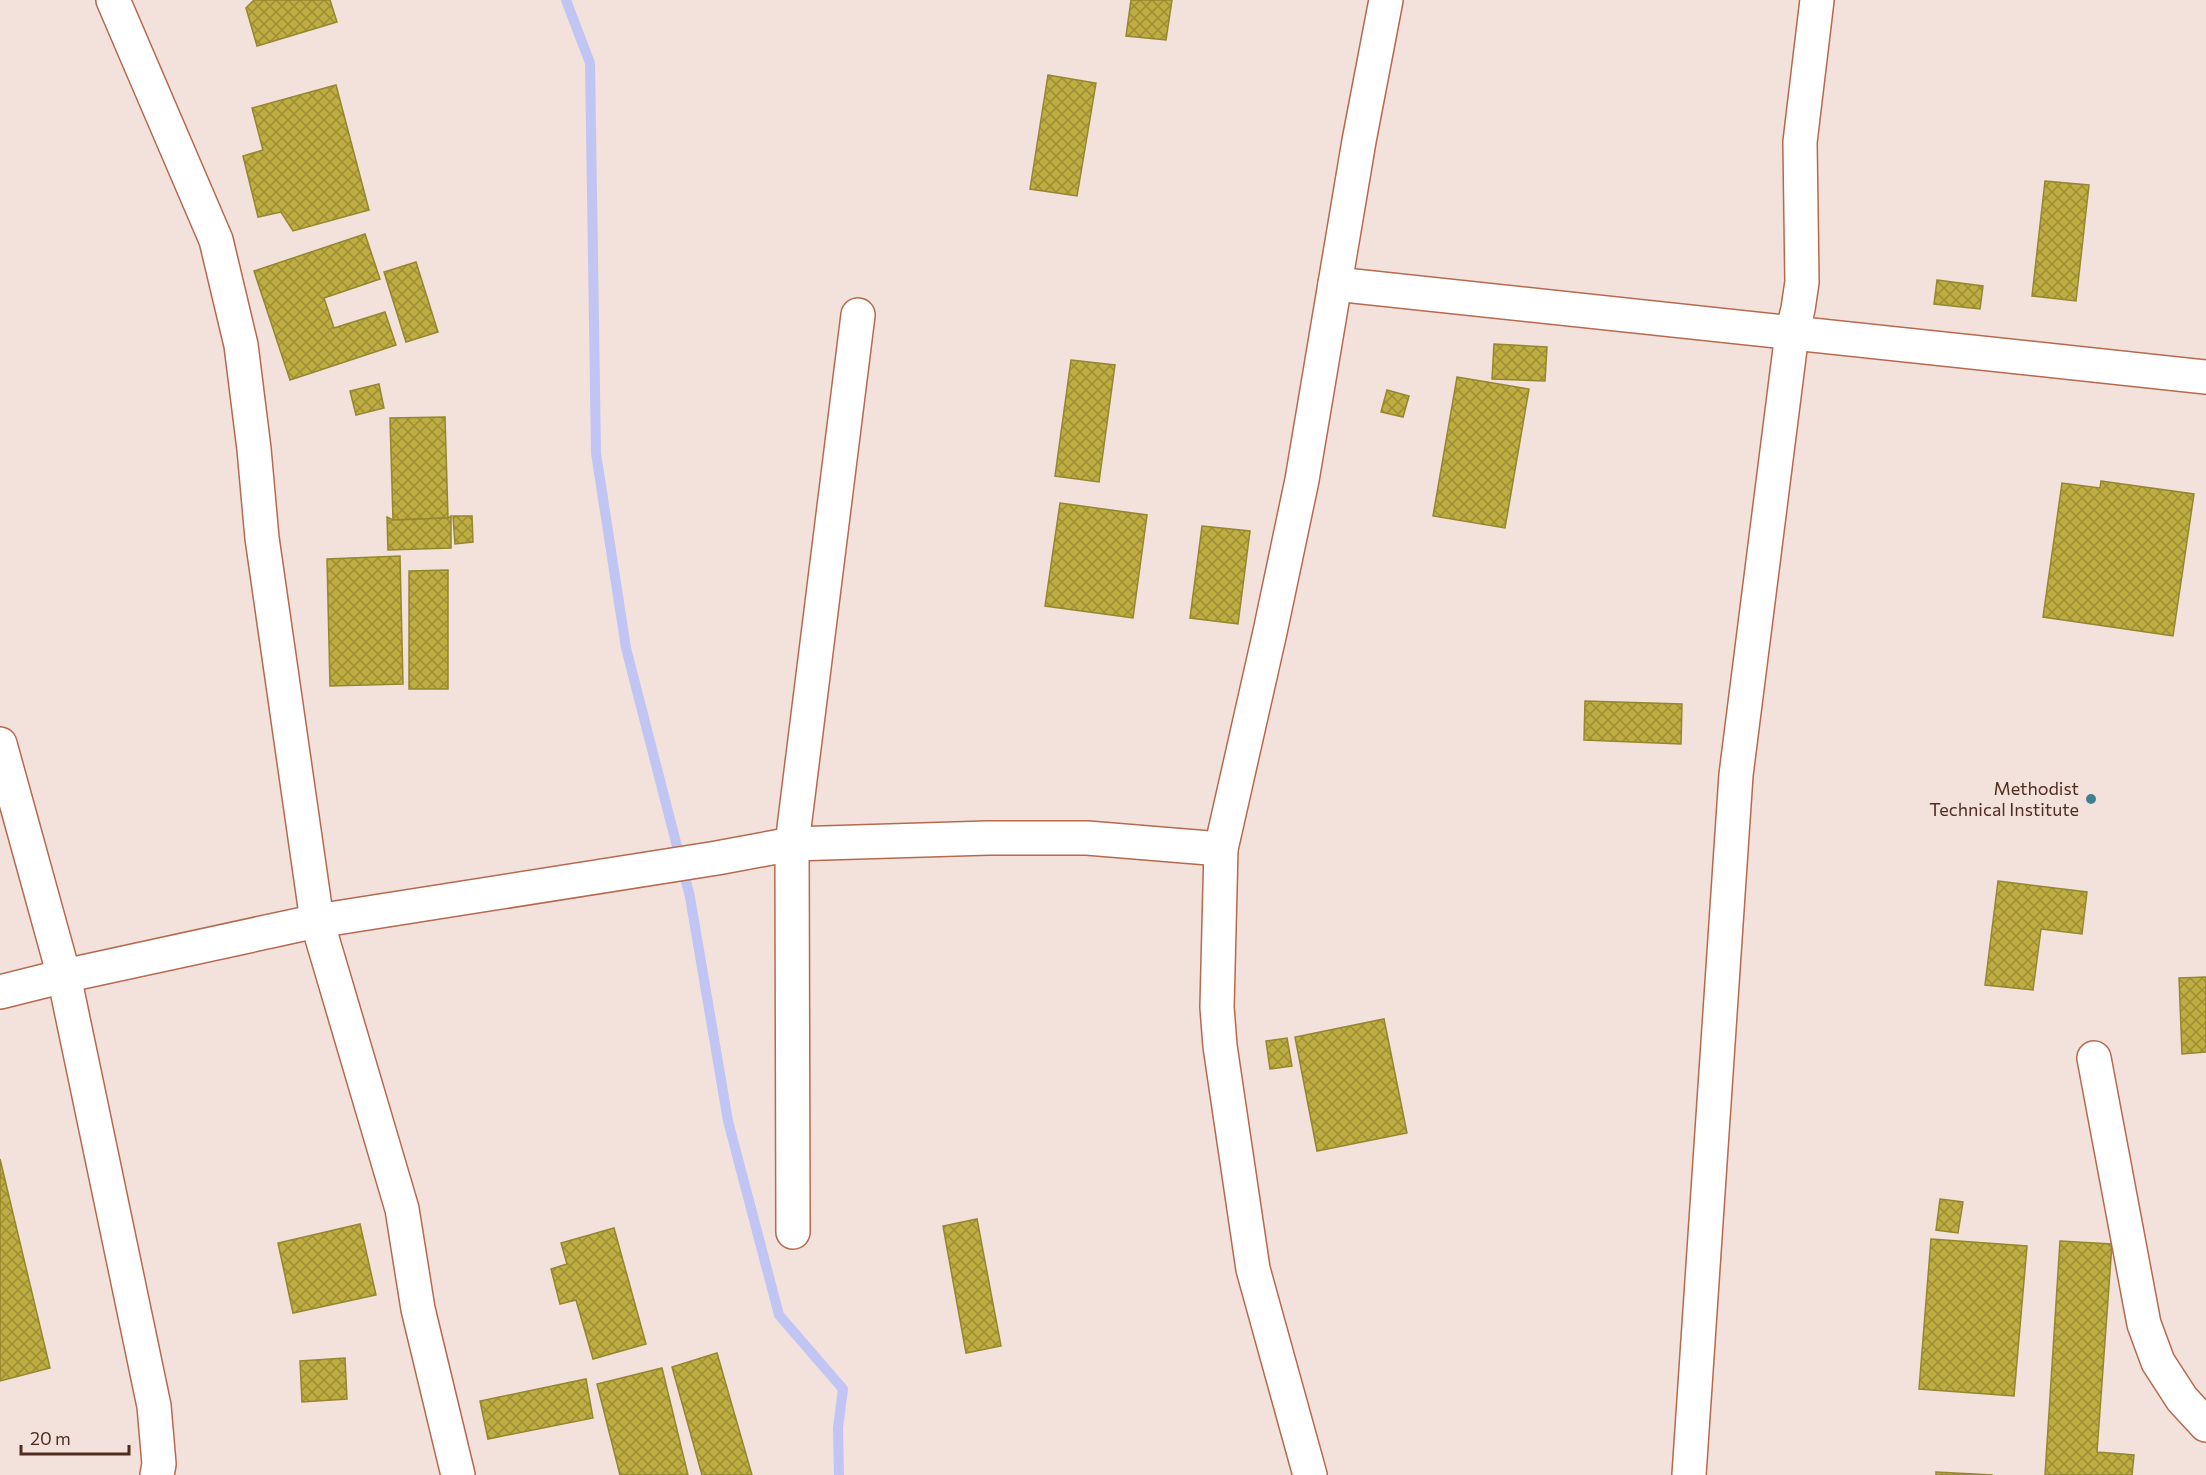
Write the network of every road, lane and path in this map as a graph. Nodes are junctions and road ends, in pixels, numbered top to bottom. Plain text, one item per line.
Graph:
1 (112, 0) edge
2 (1386, 0) edge
3 (1817, 0) edge
4 (1335, 284) junction
5 (858, 315) dead end
6 (1792, 333) junction
7 (2206, 378) edge
8 (0, 744) edge
9 (792, 844) junction
10 (1221, 849) junction
11 (317, 921) junction
12 (64, 976) junction
13 (0, 992) edge
14 (2094, 1058) dead end
15 (793, 1232) dead end
16 (2206, 1425) edge
17 (157, 1475) edge
18 (458, 1475) edge
19 (1310, 1475) edge
20 (1689, 1475) edge

1 - 11 street
2 - 4 street
3 - 6 street
4 - 6 street
4 - 10 street
5 - 9 street
6 - 7 street
6 - 20 street
8 - 12 street
9 - 10 street
9 - 11 street
9 - 15 street
10 - 19 street
11 - 12 street
11 - 18 street
12 - 13 street
12 - 17 street
14 - 16 street

